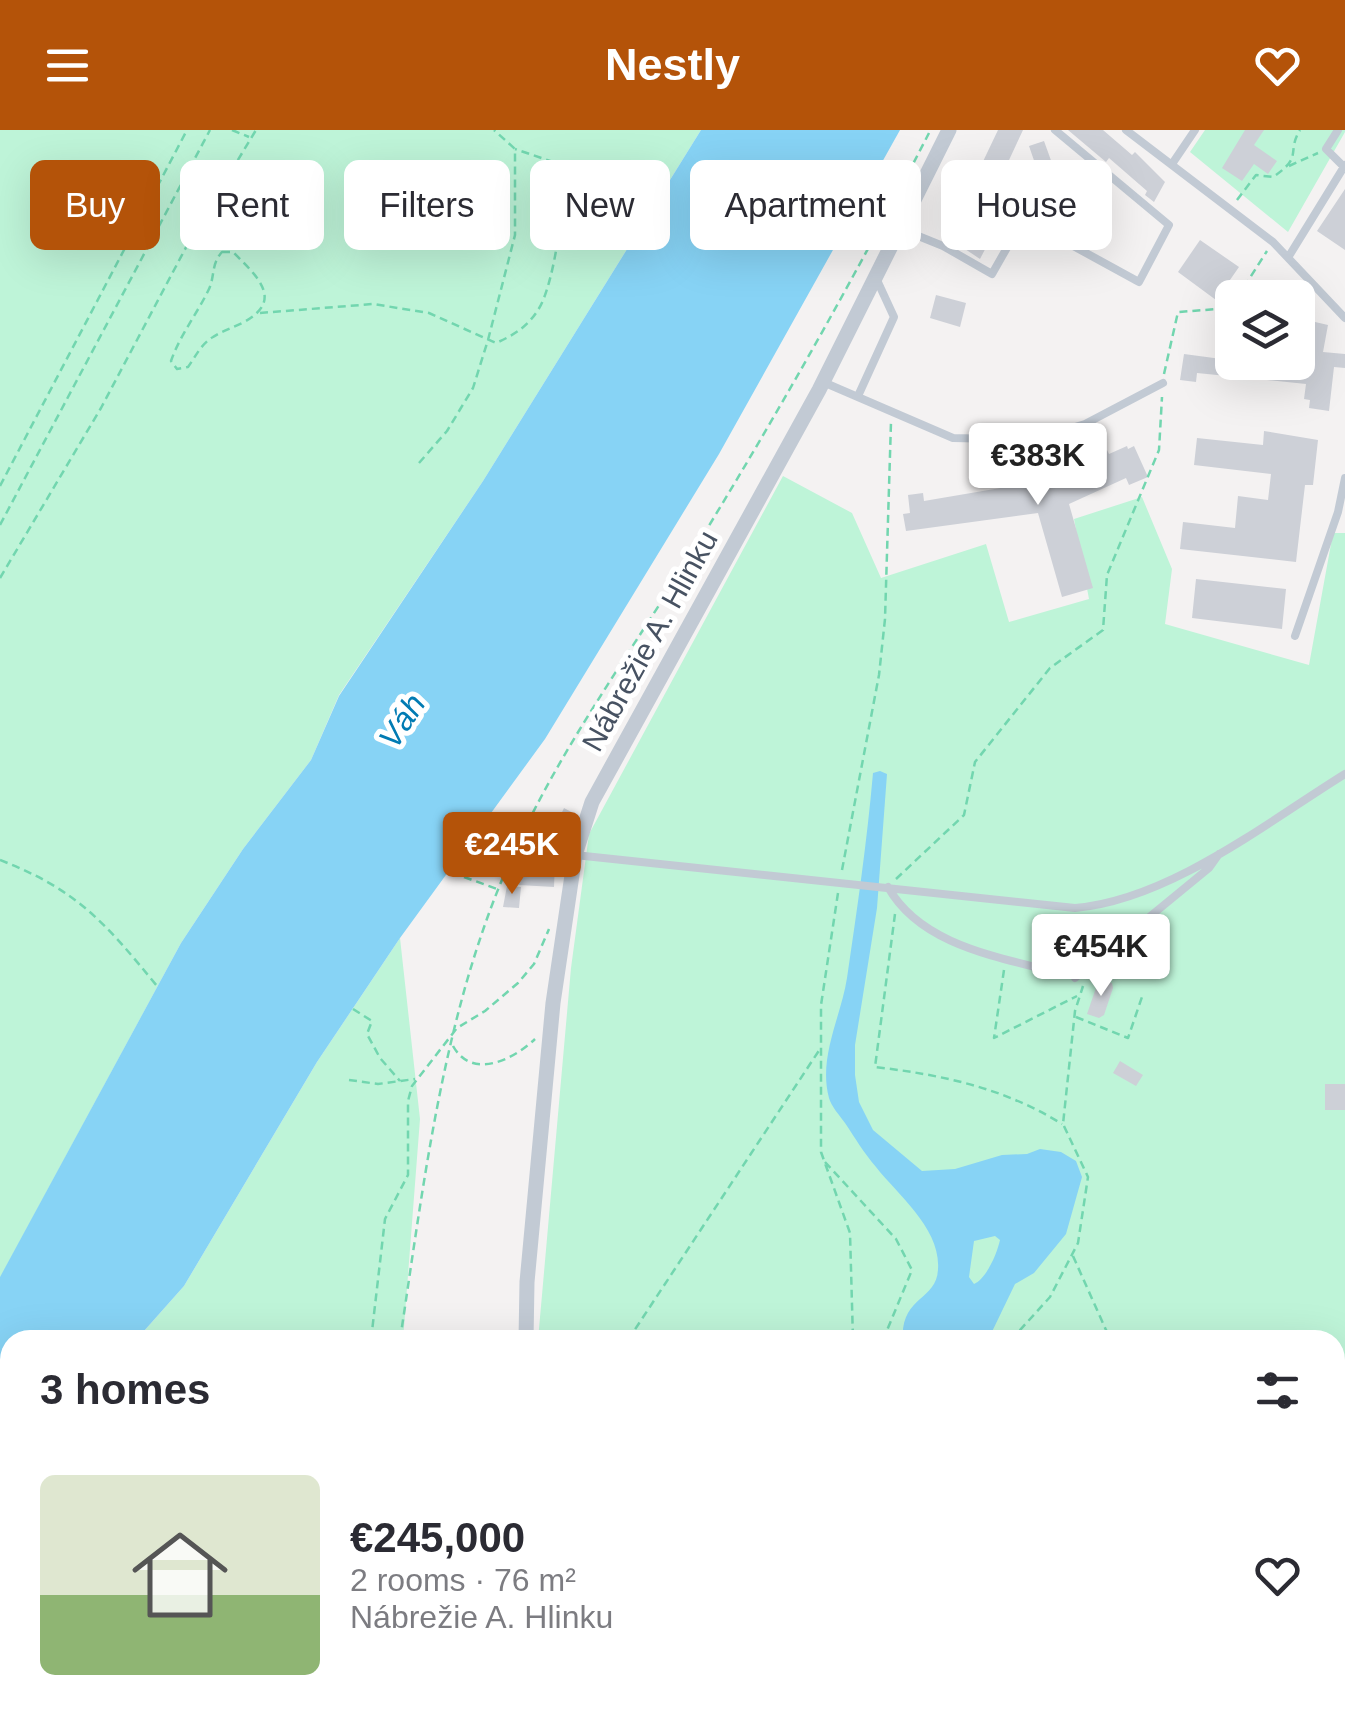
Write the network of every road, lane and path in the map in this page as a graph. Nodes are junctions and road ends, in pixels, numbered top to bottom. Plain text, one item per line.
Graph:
1 (187, 130) edge
2 (210, 130) edge
3 (232, 130) edge
4 (256, 130) edge
5 (494, 130) edge
6 (931, 130) edge
7 (950, 130) edge
8 (1056, 130) edge
9 (1195, 130) edge
10 (1300, 130) edge
11 (1338, 130) edge
12 (1132, 132) edge
13 (252, 138) junction
14 (1326, 149) junction
15 (514, 150) junction
16 (1091, 160) edge
17 (1172, 164) junction
18 (1344, 166) edge
19 (1099, 167) joint
20 (1288, 167) junction
21 (921, 189) edge
22 (1230, 209) junction
23 (1273, 242) junction
24 (890, 250) edge
25 (949, 250) edge
26 (1006, 250) edge
27 (1289, 256) junction
28 (876, 278) junction
29 (1249, 280) edge
30 (1215, 309) edge
31 (260, 313) junction
32 (1345, 318) edge
33 (488, 340) junction
34 (804, 366) junction
35 (816, 379) junction
36 (1162, 383) junction
37 (858, 396) junction
38 (892, 411) junction
39 (1034, 436) junction
40 (1039, 462) dead end
41 (419, 463) dead end
42 (1345, 478) edge
43 (0, 486) edge
44 (0, 525) edge
45 (0, 578) edge
46 (1295, 636) dead end
47 (1345, 774) edge
48 (1222, 851) junction
49 (575, 855) junction
50 (0, 860) edge
51 (464, 877) dead end
52 (840, 882) junction
53 (885, 887) junction
54 (499, 889) junction
55 (896, 902) junction
56 (550, 926) dead end
57 (1006, 959) junction
58 (1060, 973) dead end
59 (1080, 980) joint
60 (157, 986) dead end
61 (1143, 994) dead end
62 (1080, 995) junction
63 (353, 1009) dead end
64 (1074, 1016) junction
65 (551, 1023) junction
66 (457, 1028) junction
67 (453, 1044) junction
68 (821, 1047) junction
69 (416, 1079) junction
70 (350, 1080) dead end
71 (400, 1081) junction
72 (1063, 1124) junction
73 (824, 1160) junction
74 (1072, 1254) junction
75 (372, 1330) edge
76 (402, 1330) edge
77 (526, 1330) edge
78 (635, 1330) edge
79 (853, 1330) edge
80 (887, 1330) edge
81 (1020, 1330) edge
82 (1106, 1330) edge

1 - 43 path
2 - 44 path
3 - 13 path
4 - 13 path
5 - 15 path
6 - 34 path
7 - 21 street, Nábrežie A. Hlinku
8 - 16 lane
9 - 17 lane
10 - 20 path
11 - 14 lane
12 - 17 lane
13 - 45 path
14 - 18 lane
14 - 20 path
15 - 33 path
15 - 33 path
17 - 22 lane
18 - 27 lane
19 - 19 lane
20 - 22 path
22 - 23 lane
23 - 27 lane
23 - 29 path
24 - 28 street, Nábrežie A. Hlinku
25 - 26 lane
27 - 32 lane
28 - 35 street, Nábrežie A. Hlinku
28 - 37 lane
30 - 36 path
31 - 31 path
31 - 33 path
33 - 41 path
34 - 35 path
34 - 54 path
35 - 37 lane
35 - 49 street, Nábrežie A. Hlinku
36 - 39 lane
36 - 53 path
37 - 38 lane
38 - 39 lane
38 - 52 path
39 - 40 lane
42 - 46 lane
47 - 48 lane
48 - 53 lane
48 - 59 lane
49 - 52 lane
49 - 65 street, Nábrežie A. Hlinku
50 - 60 path
51 - 54 path
52 - 53 lane
52 - 68 path
53 - 55 lane
54 - 66 path
55 - 57 lane
55 - 72 path
56 - 66 path
57 - 58 lane
57 - 62 path
59 - 62 path
61 - 64 path
62 - 64 path
63 - 71 path
64 - 72 path
65 - 67 path
65 - 77 street, Nábrežie A. Hlinku
66 - 67 path
66 - 69 path
67 - 76 path
68 - 73 path
68 - 78 path
69 - 71 path
69 - 75 path
70 - 71 path
72 - 74 path
73 - 79 path
73 - 80 path
74 - 81 path
74 - 82 path

